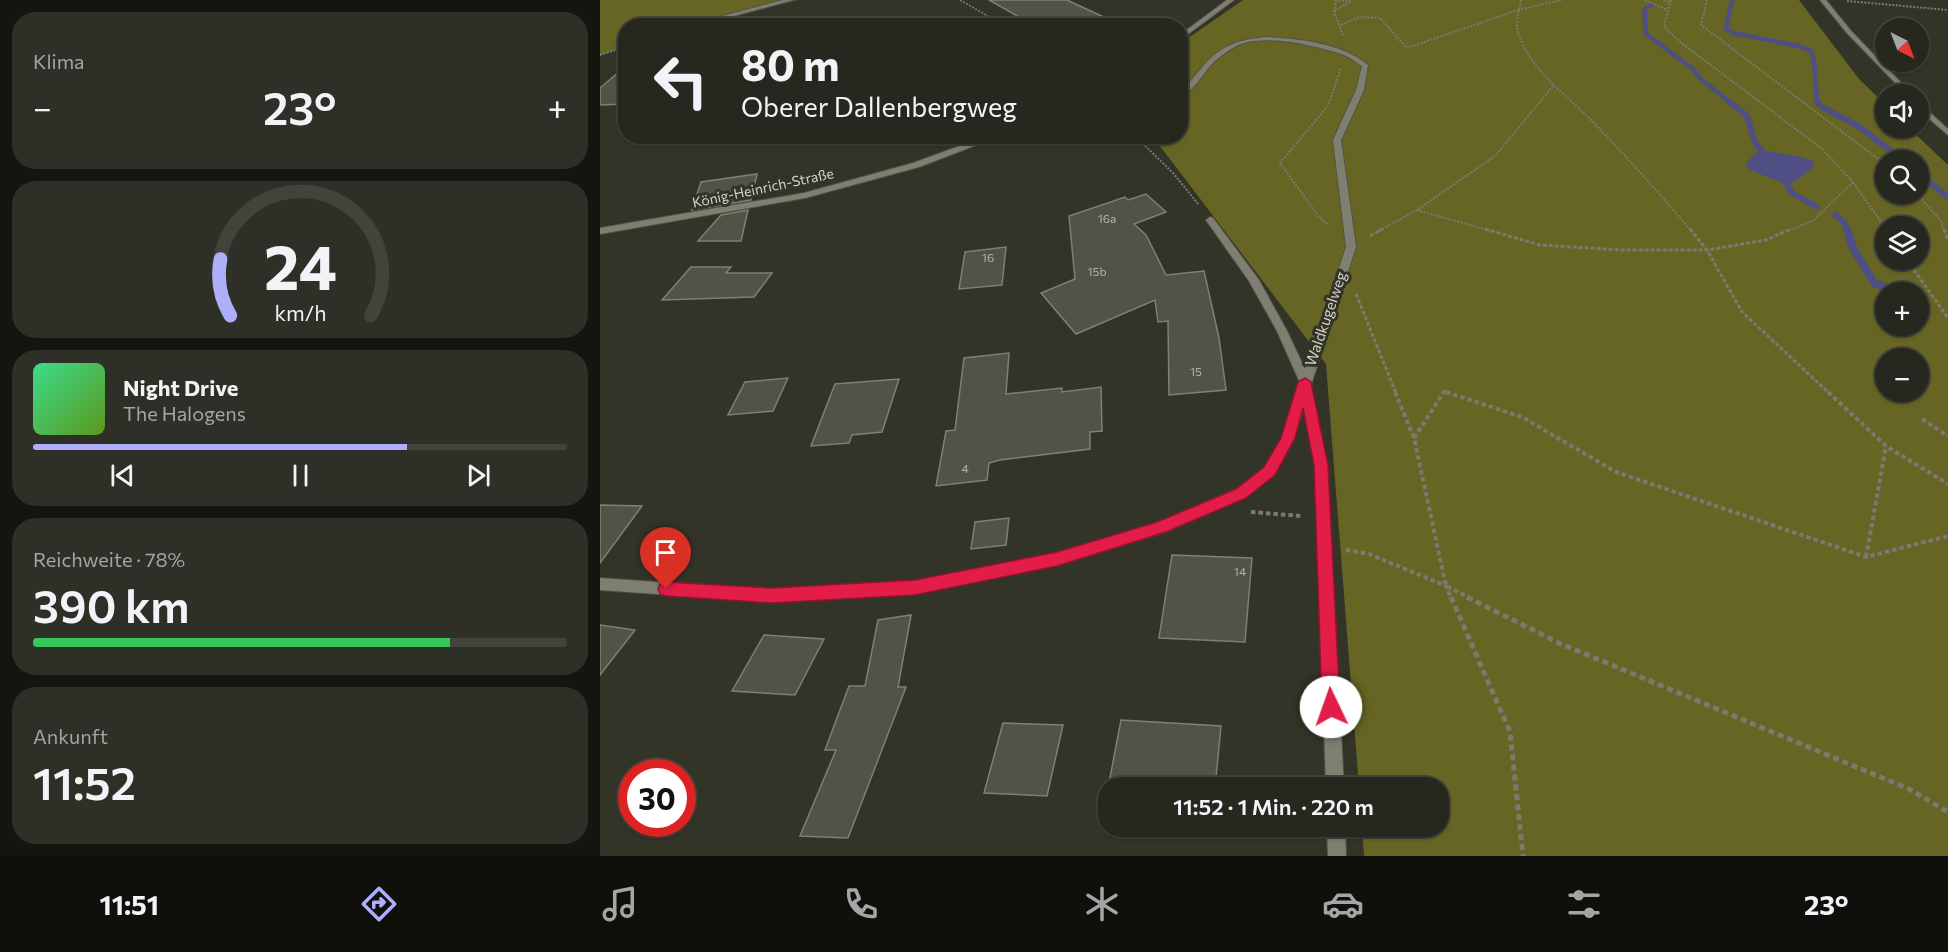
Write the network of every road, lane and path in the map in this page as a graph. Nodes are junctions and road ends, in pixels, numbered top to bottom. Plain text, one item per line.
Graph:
1 (790, 0) edge
2 (960, 0) edge
3 (1231, 0) edge
4 (1335, 0) edge
5 (1521, 0) edge
6 (1562, 0) edge
7 (1645, 0) edge
8 (1664, 0) edge
9 (1707, 0) edge
10 (1823, 0) edge
11 (1352, 1) edge
12 (1671, 1) edge
13 (1847, 1) edge
14 (1518, 10) junction
15 (1667, 10) junction
16 (1948, 10) edge
17 (1334, 12) dead end
18 (722, 18) edge
19 (991, 18) edge
20 (1341, 25) dead end
21 (1188, 32) edge
22 (618, 49) edge
23 (600, 55) edge
24 (1899, 84) edge
25 (1553, 86) junction
26 (1188, 89) edge
27 (1929, 115) edge
28 (1948, 133) edge
29 (974, 144) edge
30 (1143, 144) edge
31 (1875, 157) edge
32 (1853, 182) junction
33 (1926, 204) edge
34 (1417, 210) junction
35 (1877, 216) edge
36 (1210, 220) joint
37 (600, 231) edge
38 (1948, 241) edge
39 (1351, 247) junction
40 (1707, 250) junction
41 (1346, 261) junction
42 (1914, 270) edge
43 (1948, 318) edge
44 (1305, 382) junction
45 (1922, 419) dead end
46 (1948, 436) edge
47 (1414, 438) junction
48 (1886, 446) junction
49 (1948, 484) edge
50 (1246, 511) dead end
51 (1322, 518) junction
52 (1948, 536) edge
53 (1324, 547) junction
54 (1866, 557) junction
55 (600, 584) edge
56 (1446, 586) junction
57 (1334, 777) edge
58 (1948, 812) edge
59 (1336, 837) edge
60 (1337, 856) edge
61 (1523, 856) edge

1 - 18 street
2 - 19 path
3 - 21 street
4 - 11 path
5 - 14 path
6 - 14 path
7 - 15 path
8 - 12 path
9 - 31 path
10 - 24 street
11 - 17 path
12 - 15 path
13 - 16 path
14 - 20 path
14 - 25 path
15 - 32 path
22 - 23 path
25 - 34 path
25 - 40 path
26 - 39 street, Waldkugelweg
27 - 28 street
29 - 37 street, König-Heinrich-Straße
30 - 36 path
32 - 35 path
32 - 40 path
33 - 38 path
34 - 39 path
34 - 40 path
36 - 44 street
39 - 41 street, Waldkugelweg
40 - 48 path
41 - 44 street, Waldkugelweg
41 - 47 path
42 - 43 path
44 - 51 street, Waldkugelweg
44 - 55 street
45 - 46 path
47 - 54 path
47 - 56 path
48 - 49 path
48 - 54 path
50 - 51 path
51 - 53 street, Waldkugelweg
52 - 54 path
53 - 56 path
53 - 57 street, Waldkugelweg
56 - 58 path
56 - 61 path
59 - 60 street

